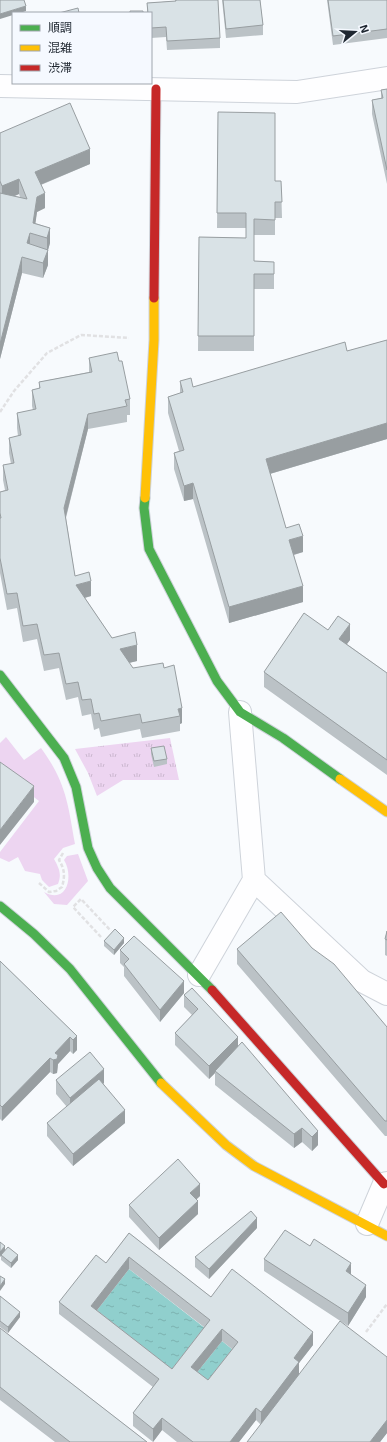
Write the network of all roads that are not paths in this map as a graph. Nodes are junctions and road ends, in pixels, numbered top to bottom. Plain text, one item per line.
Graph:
1 (387, 78) edge
2 (0, 86) edge
3 (156, 89) junction
4 (0, 675) edge
5 (240, 712) junction
6 (387, 812) edge
7 (254, 880) junction
8 (0, 906) edge
9 (8, 912) junction
10 (0, 922) edge
11 (199, 975) junction
12 (387, 994) edge
13 (386, 1184) edge
14 (368, 1224) junction
15 (387, 1236) edge

1 - 3 street
2 - 3 street
3 - 5 street
4 - 11 street
5 - 6 street
5 - 7 street
7 - 11 street
7 - 12 street
8 - 9 street
9 - 10 street
9 - 14 street
11 - 13 street
13 - 14 street
14 - 15 street

